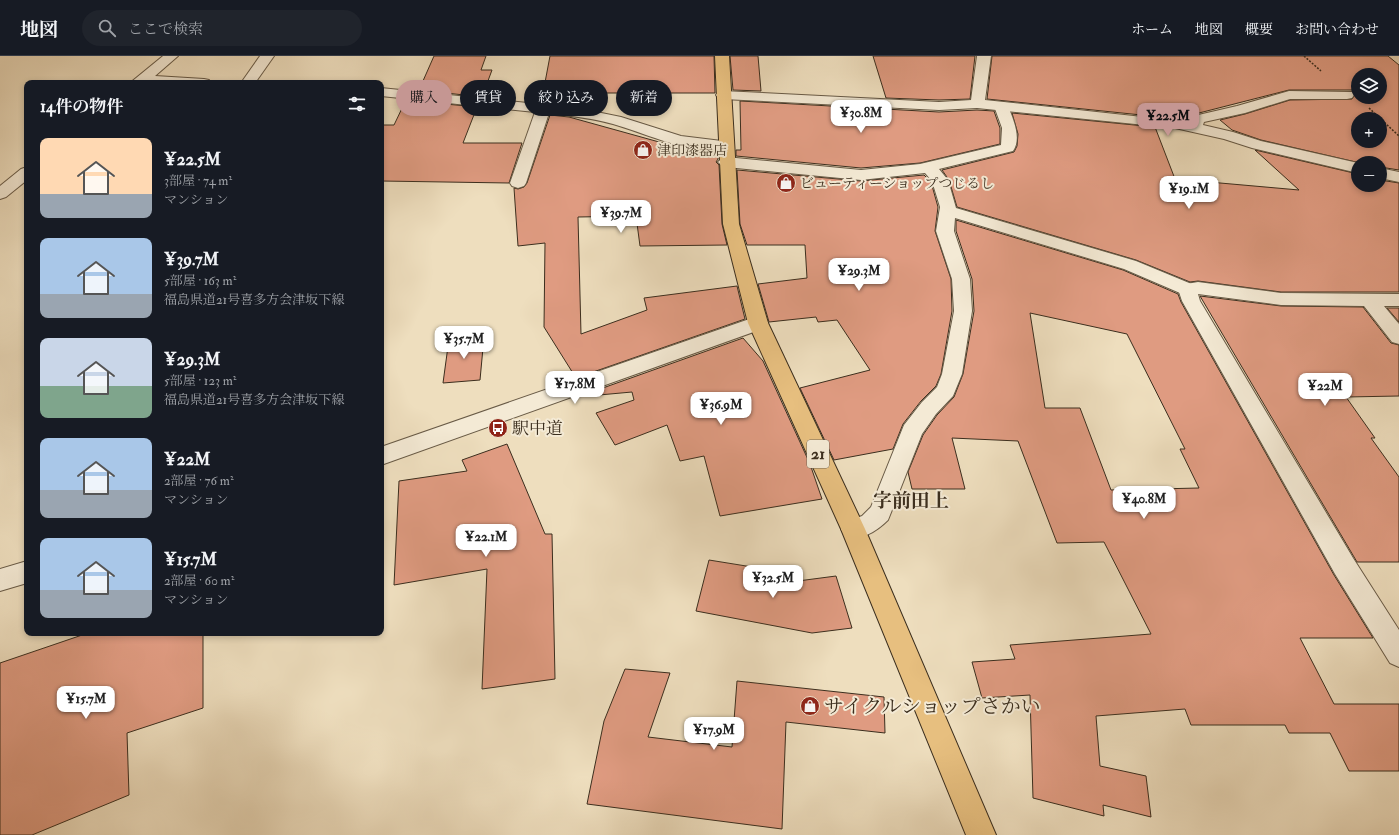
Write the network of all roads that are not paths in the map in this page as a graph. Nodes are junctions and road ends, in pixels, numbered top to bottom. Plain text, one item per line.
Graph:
1 (171, 56) edge
2 (267, 56) edge
3 (722, 56) edge
4 (984, 56) edge
5 (140, 80) edge
6 (250, 80) edge
7 (384, 92) edge
8 (723, 95) junction
9 (1347, 95) dead end
10 (977, 104) junction
11 (524, 106) edge
12 (1002, 106) junction
13 (541, 116) edge
14 (596, 116) edge
15 (1195, 128) junction
16 (726, 154) junction
17 (1351, 166) edge
18 (928, 167) junction
19 (24, 174) edge
20 (1387, 175) edge
21 (1399, 178) edge
22 (518, 183) dead end
23 (0, 194) edge
24 (948, 210) junction
25 (1187, 289) junction
26 (1369, 300) junction
27 (1399, 300) edge
28 (758, 324) junction
29 (1399, 337) edge
30 (384, 455) edge
31 (853, 529) junction
32 (24, 573) edge
33 (0, 580) edge
34 (1399, 654) edge
35 (981, 835) edge

1 - 5 street
2 - 6 street
3 - 8 main road, 21
4 - 10 street
7 - 11 street
8 - 10 street
8 - 16 main road, 21
9 - 15 street
10 - 12 street
12 - 15 street
12 - 18 street
13 - 22 street
14 - 16 street
15 - 17 street
16 - 18 street
16 - 28 main road, 21
18 - 24 street
19 - 23 street
20 - 21 street
24 - 25 street
24 - 31 street
25 - 26 street
25 - 34 street
26 - 27 street
26 - 29 street
28 - 30 street
28 - 31 main road, 21
31 - 35 main road, 21
32 - 33 street

